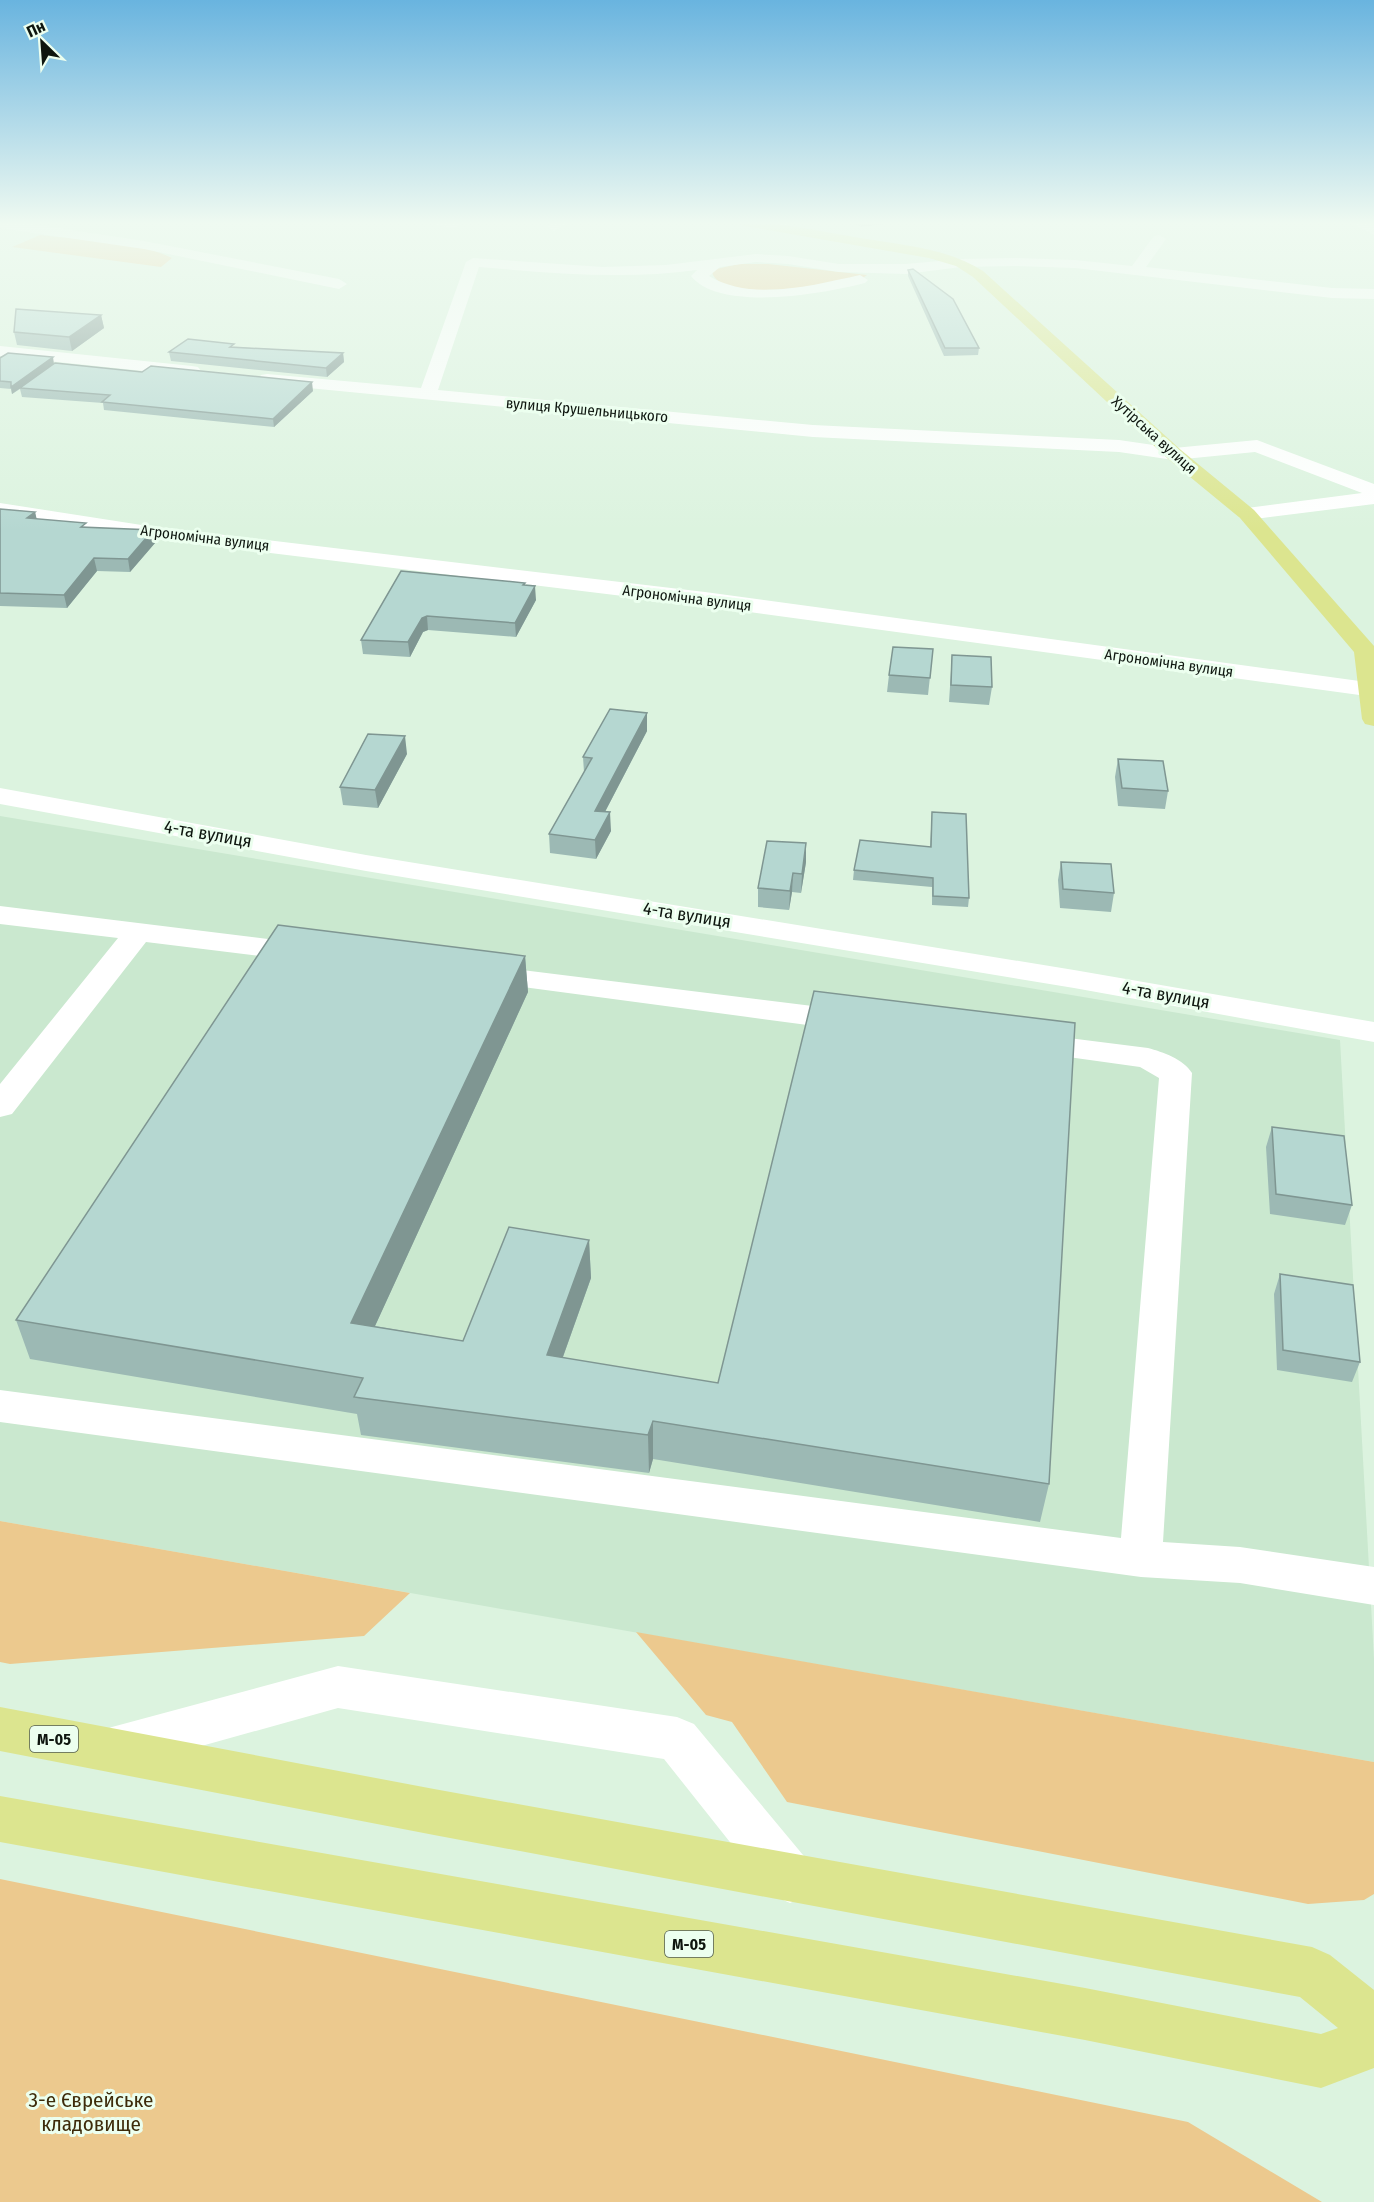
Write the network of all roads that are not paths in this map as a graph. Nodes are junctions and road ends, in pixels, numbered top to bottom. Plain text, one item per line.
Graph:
1 (452, 325) edge
2 (1033, 325) edge
3 (0, 351) edge
4 (204, 372) edge
5 (251, 377) edge
6 (428, 395) junction
7 (1174, 454) junction
8 (1374, 491) edge
9 (1374, 498) edge
10 (0, 509) edge
11 (1247, 514) junction
12 (1373, 690) edge
13 (1374, 720) edge
14 (0, 796) edge
15 (0, 915) edge
16 (138, 932) junction
17 (340, 957) edge
18 (447, 970) edge
19 (886, 1025) edge
20 (1374, 1032) edge
21 (1005, 1040) edge
22 (0, 1106) edge
23 (0, 1406) edge
24 (1141, 1559) junction
25 (1374, 1586) edge
26 (0, 1729) edge
27 (108, 1750) junction
28 (0, 1819) edge
29 (790, 1878) junction
30 (1374, 2024) edge
31 (1374, 2041) edge

1 - 6 street
2 - 7 main road, Хутірська вулиця
3 - 4 street
5 - 6 street, вулиця Крушельницького
6 - 7 street, вулиця Крушельницького
7 - 8 street, вулиця Крушельницького
7 - 11 main road, Хутірська вулиця
9 - 11 street
10 - 12 street, Агрономічна вулиця
11 - 12 main road, Хутірська вулиця
12 - 13 main road, Хутірська вулиця
14 - 20 street, 4-та вулиця
15 - 16 street
16 - 17 street
16 - 22 street
18 - 19 street
21 - 24 street
23 - 24 street
24 - 25 street
26 - 27 main road, М-05
27 - 29 main road, М-05
27 - 29 street
28 - 31 main road, М-05
29 - 30 main road, М-05

